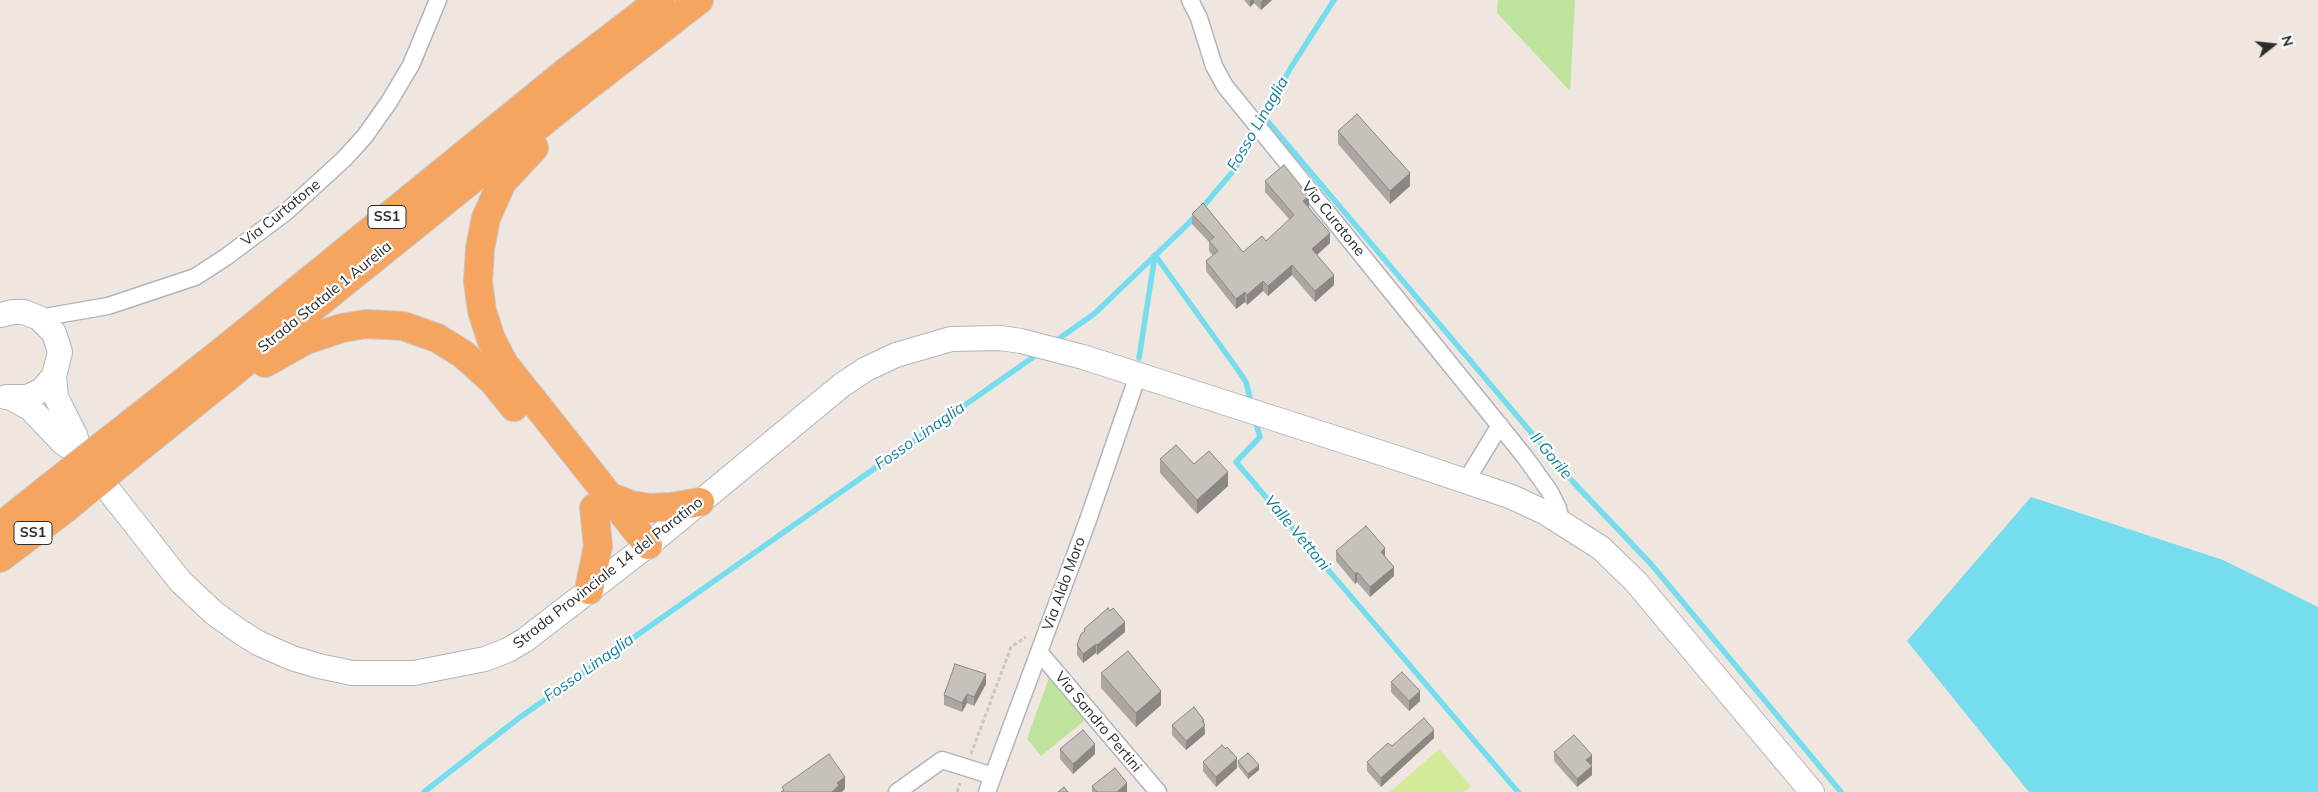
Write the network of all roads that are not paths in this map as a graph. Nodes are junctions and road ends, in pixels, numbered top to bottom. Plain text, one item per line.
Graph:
1 (438, 0) edge
2 (660, 0) edge
3 (699, 0) edge
4 (1190, 0) edge
5 (580, 92) junction
6 (1, 314) edge
7 (38, 318) junction
8 (237, 368) junction
9 (1138, 375) junction
10 (54, 376) junction
11 (6, 397) edge
12 (1500, 425) junction
13 (122, 446) junction
14 (81, 456) junction
15 (1466, 481) junction
16 (58, 497) junction
17 (601, 502) junction
18 (700, 502) junction
19 (1561, 522) junction
20 (0, 527) edge
21 (640, 551) junction
22 (0, 558) edge
23 (589, 590) junction
24 (1039, 652) junction
25 (993, 776) junction
26 (897, 792) edge
27 (988, 792) edge
28 (1158, 792) edge
29 (1812, 792) edge

1 - 7 street, Via Curtatone
2 - 13 highway, Strada Statale 1 Aurelia / SS1
3 - 5 highway, Strada Statale 1 Aurelia / SS1
4 - 12 street, Via Curatone
5 - 8 highway, Strada Statale 1 Aurelia / SS1
5 - 17 highway
6 - 7 main road
7 - 10 main road, Strada Provinciale 14 del Paratino
8 - 13 highway, Strada Statale 1 Aurelia / SS1
8 - 17 highway
9 - 15 main road, Strada Provinciale 14 del Paratino
9 - 18 main road, Strada Provinciale 14 del Paratino
9 - 24 street, Via Aldo Moro
10 - 11 main road, Strada Provinciale 14 del Paratino
10 - 14 main road, Strada Provinciale 14 del Paratino
11 - 14 main road, Strada Provinciale 14 del Paratino
12 - 15 street
12 - 19 street, Via Curatone
13 - 16 highway, Strada Statale 1 Aurelia / SS1, bridge
14 - 23 main road, Strada Provinciale 14 del Paratino
15 - 19 main road, Strada Provinciale 14 del Paratino
16 - 20 highway, Strada Statale 1 Aurelia / SS1
16 - 22 highway, Strada Statale 1 Aurelia / SS1
17 - 18 highway
17 - 21 highway
17 - 23 highway
18 - 21 main road, Strada Provinciale 14 del Paratino
19 - 29 main road, Strada Provinciale 14 del Paratino
21 - 23 main road, Strada Provinciale 14 del Paratino
24 - 25 street, Via Aldo Moro
24 - 28 street, Via Sandro Pertini
25 - 26 street
25 - 27 street, Via Aldo Moro

